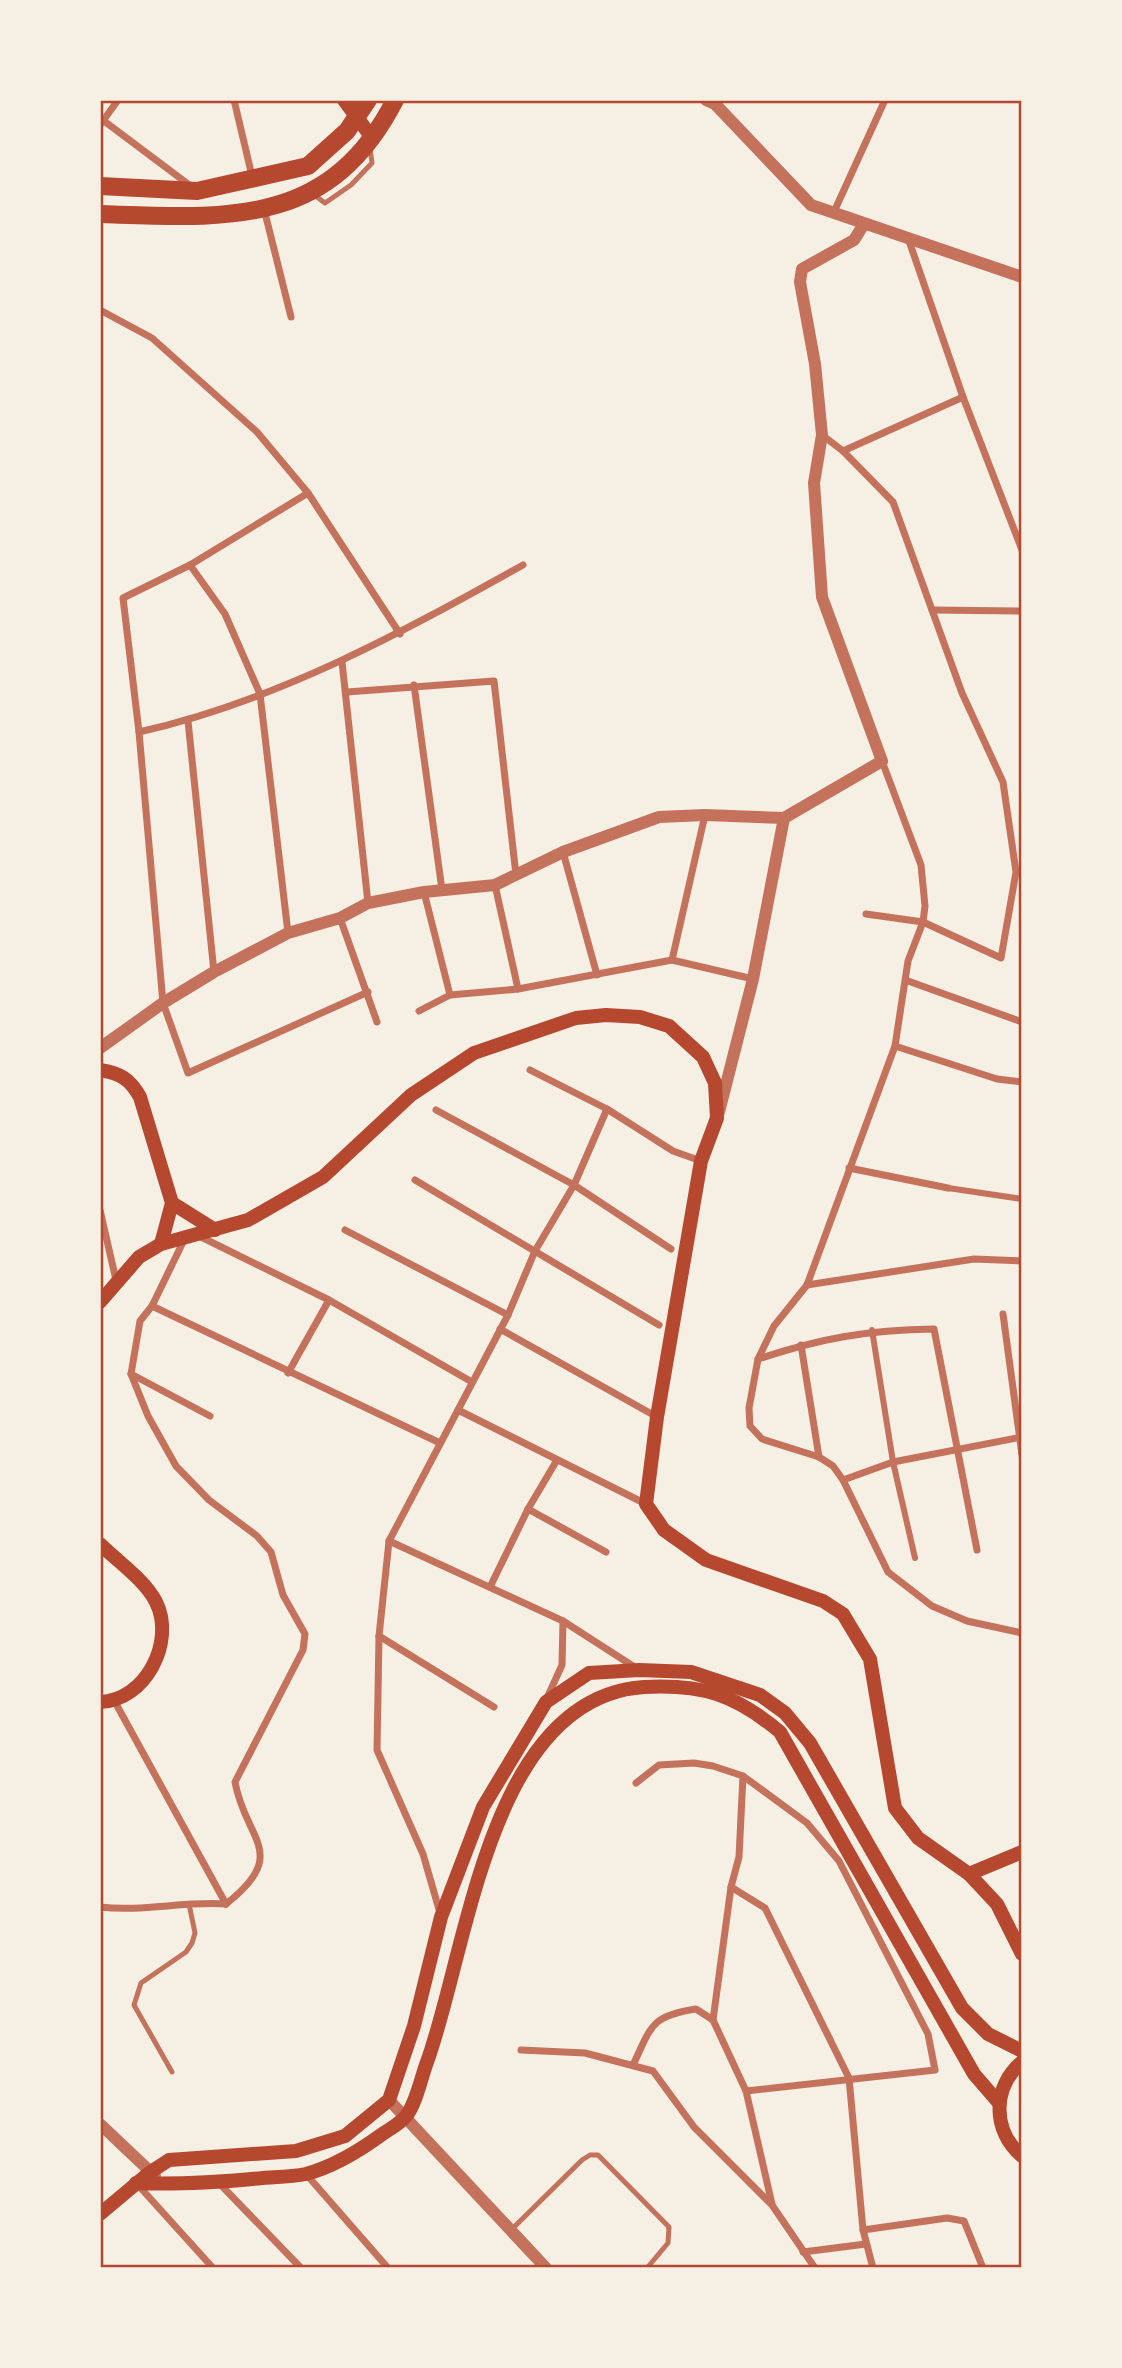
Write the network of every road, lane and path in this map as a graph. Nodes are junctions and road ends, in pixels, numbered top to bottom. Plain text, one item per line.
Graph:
1 (117, 100) edge
2 (234, 100) edge
3 (344, 100) edge
4 (368, 100) edge
5 (395, 100) edge
6 (706, 100) edge
7 (885, 100) edge
8 (358, 117) junction
9 (101, 121) edge
10 (371, 141) junction
11 (253, 180) junction
12 (100, 186) edge
13 (197, 191) junction
14 (264, 208) junction
15 (100, 215) edge
16 (833, 215) junction
17 (864, 224) junction
18 (908, 238) junction
19 (1022, 276) edge
20 (100, 310) edge
21 (291, 317) dead end
22 (963, 397) junction
23 (822, 435) junction
24 (843, 451) junction
25 (308, 494) junction
26 (1022, 550) edge
27 (190, 565) junction
28 (523, 565) dead end
29 (932, 610) junction
30 (1022, 611) edge
31 (400, 634) junction
32 (342, 662) junction
33 (414, 685) junction
34 (347, 692) junction
35 (260, 694) junction
36 (188, 721) junction
37 (139, 732) junction
38 (882, 761) junction
39 (705, 815) junction
40 (784, 818) junction
41 (563, 852) junction
42 (516, 875) junction
43 (495, 885) junction
44 (442, 890) junction
45 (424, 892) junction
46 (368, 903) junction
47 (866, 914) dead end
48 (340, 918) junction
49 (923, 922) junction
50 (288, 933) junction
51 (672, 960) junction
52 (214, 972) junction
53 (597, 975) junction
54 (753, 979) junction
55 (908, 981) junction
56 (518, 989) junction
57 (368, 992) junction
58 (450, 995) junction
59 (163, 1003) junction
60 (419, 1011) dead end
61 (377, 1022) dead end
62 (1022, 1022) edge
63 (895, 1046) junction
64 (100, 1048) edge
65 (100, 1070) edge
66 (530, 1070) dead end
67 (1022, 1082) edge
68 (607, 1109) junction
69 (436, 1110) dead end
70 (717, 1118) junction
71 (701, 1161) junction
72 (849, 1167) junction
73 (415, 1180) dead end
74 (574, 1185) junction
75 (948, 1188) joint
76 (1022, 1199) edge
77 (172, 1202) junction
78 (100, 1210) edge
79 (215, 1230) junction
80 (345, 1230) dead end
81 (191, 1236) junction
82 (161, 1244) junction
83 (671, 1249) dead end
84 (535, 1251) junction
85 (1022, 1261) edge
86 (116, 1280) junction
87 (807, 1285) junction
88 (329, 1300) junction
89 (100, 1302) edge
90 (152, 1306) junction
91 (1003, 1314) dead end
92 (508, 1315) junction
93 (659, 1325) dead end
94 (500, 1329) junction
95 (872, 1330) junction
96 (802, 1345) junction
97 (758, 1359) junction
98 (288, 1373) junction
99 (131, 1374) junction
100 (472, 1382) junction
101 (458, 1410) junction
102 (210, 1416) dead end
103 (657, 1417) junction
104 (1021, 1437) edge
105 (440, 1443) junction
106 (956, 1451) junction
107 (1022, 1455) edge
108 (819, 1457) junction
109 (556, 1460) junction
110 (893, 1462) junction
111 (843, 1480) junction
112 (646, 1504) junction
113 (528, 1509) junction
114 (389, 1541) junction
115 (100, 1544) edge
116 (977, 1550) dead end
117 (606, 1552) dead end
118 (915, 1558) dead end
119 (490, 1587) junction
120 (563, 1621) junction
121 (1022, 1633) edge
122 (379, 1636) junction
123 (639, 1670) junction
124 (107, 1702) edge
125 (546, 1702) junction
126 (494, 1707) dead end
127 (743, 1776) junction
128 (636, 1783) dead end
129 (1022, 1852) edge
130 (969, 1874) junction
131 (731, 1887) junction
132 (189, 1904) junction
133 (226, 1904) junction
134 (100, 1907) edge
135 (441, 1917) junction
136 (1022, 1951) edge
137 (713, 2020) junction
138 (521, 2050) dead end
139 (1022, 2051) edge
140 (1022, 2062) edge
141 (633, 2065) junction
142 (172, 2072) dead end
143 (849, 2078) junction
144 (746, 2091) junction
145 (389, 2100) junction
146 (999, 2103) junction
147 (407, 2116) junction
148 (100, 2124) edge
149 (1022, 2156) edge
150 (149, 2173) junction
151 (306, 2174) junction
152 (219, 2182) junction
153 (136, 2183) junction
154 (169, 2184) junction
155 (772, 2205) junction
156 (100, 2214) edge
157 (512, 2229) junction
158 (863, 2230) junction
159 (866, 2244) junction
160 (803, 2252) junction
161 (813, 2267) edge
162 (213, 2268) edge
163 (301, 2268) edge
164 (388, 2268) edge
165 (546, 2268) edge
166 (647, 2268) edge
167 (873, 2268) edge
168 (982, 2268) edge

1 - 9 street
2 - 11 street
3 - 8 main road
4 - 8 main road
5 - 10 main road
6 - 16 street
7 - 16 street
8 - 10 main road
8 - 11 main road
9 - 13 street
10 - 14 main road
11 - 13 main road
12 - 13 main road
14 - 15 main road
14 - 21 street
16 - 17 street
17 - 18 street
17 - 23 street
18 - 19 street
18 - 22 street
20 - 25 street
22 - 24 street
22 - 26 street
23 - 24 street
23 - 38 street
24 - 29 street
25 - 27 street
25 - 31 street
27 - 35 street
27 - 37 street
28 - 31 street
29 - 30 street
29 - 49 street
31 - 32 street
32 - 34 street
32 - 35 street
33 - 34 street
33 - 42 street
33 - 44 street
34 - 46 street
35 - 36 street
35 - 50 street
36 - 37 street
36 - 52 street
37 - 59 street
38 - 40 street
38 - 49 street
39 - 40 street
39 - 41 street
39 - 51 street
40 - 54 street
41 - 42 street
41 - 53 street
42 - 43 street
43 - 44 street
43 - 56 street
44 - 45 street
45 - 46 street
45 - 58 street
46 - 48 street
47 - 49 street
48 - 50 street
48 - 57 street
49 - 55 street
50 - 52 street
51 - 53 street
51 - 54 street
52 - 59 street
53 - 56 street
54 - 70 street
55 - 62 street
55 - 63 street
56 - 58 street
57 - 59 street
57 - 61 street
58 - 60 street
59 - 64 street
63 - 67 street
63 - 72 street
65 - 77 main road
66 - 68 street
68 - 71 street
68 - 74 street
69 - 74 street
70 - 71 main road
70 - 79 main road
71 - 103 main road
72 - 75 street
72 - 87 street
73 - 84 street
74 - 83 street
74 - 84 street
75 - 76 street
77 - 79 main road
77 - 82 main road
78 - 86 street
79 - 81 main road
80 - 92 street
81 - 82 main road
81 - 88 street
81 - 90 street
82 - 86 main road
84 - 92 street
84 - 93 street
85 - 87 street
86 - 89 main road
87 - 97 street
88 - 98 street
88 - 100 street
90 - 98 street
90 - 99 street
91 - 104 street
92 - 94 street
94 - 100 street
94 - 103 street
95 - 96 street
95 - 106 street
95 - 110 street
96 - 97 street
96 - 108 street
97 - 108 street
98 - 105 street
99 - 102 street
99 - 133 street
100 - 101 street
101 - 105 street
101 - 109 street
103 - 112 main road
104 - 106 street
104 - 107 street
105 - 114 street
106 - 110 street
106 - 116 street
108 - 111 street
109 - 112 street
109 - 113 street
110 - 111 street
110 - 118 street
111 - 121 street
112 - 130 main road
113 - 117 street
113 - 119 street
114 - 119 street
114 - 122 street
115 - 124 main road
119 - 120 street
120 - 123 street
120 - 125 street
122 - 126 street
122 - 135 street
123 - 125 main road
123 - 139 main road
124 - 133 street
125 - 135 main road
127 - 128 street
127 - 131 street
127 - 143 street
129 - 130 main road
130 - 136 main road
131 - 137 street
131 - 143 street
132 - 133 street
132 - 134 street
132 - 142 lane
135 - 145 main road
137 - 141 street
137 - 144 street
138 - 141 street
140 - 146 main road
141 - 155 street
143 - 144 street
143 - 158 street
144 - 155 street
145 - 147 street
145 - 150 main road
146 - 147 main road
146 - 149 main road
147 - 151 main road
147 - 157 street
148 - 150 street
150 - 153 main road
150 - 154 street
151 - 152 main road
151 - 164 street
152 - 154 main road
152 - 163 street
153 - 154 main road
153 - 156 main road
153 - 162 street
155 - 160 street
157 - 165 street
157 - 166 lane
158 - 159 street
158 - 168 street
159 - 160 street
159 - 167 street
160 - 161 street

